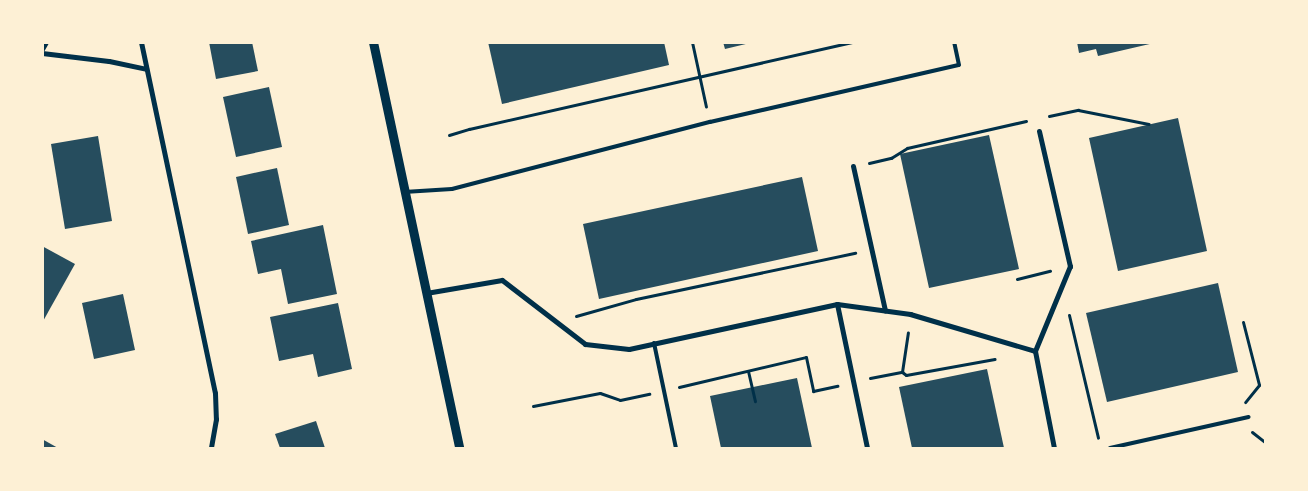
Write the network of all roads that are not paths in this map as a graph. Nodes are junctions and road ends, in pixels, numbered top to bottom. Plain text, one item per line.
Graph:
1 (46, 42) edge
2 (141, 42) edge
3 (372, 42) edge
4 (954, 42) edge
5 (42, 49) edge
6 (42, 53) edge
7 (146, 69) junction
8 (1039, 131) dead end
9 (853, 166) road end
10 (404, 192) junction
11 (426, 293) junction
12 (836, 304) junction
13 (885, 310) junction
14 (654, 343) junction
15 (1034, 351) junction
16 (1249, 417) road end
17 (211, 448) edge
18 (459, 448) edge
19 (676, 448) edge
20 (867, 448) edge
21 (1054, 448) edge
22 (1110, 448) edge

1 - 5 street
2 - 7 street
3 - 10 street
4 - 10 lane
6 - 7 street
7 - 17 street
8 - 15 street
9 - 13 street
10 - 11 street
11 - 14 street
11 - 18 street
12 - 13 street
12 - 14 street
12 - 20 street
13 - 15 street
14 - 19 lane
15 - 21 street
16 - 22 lane

